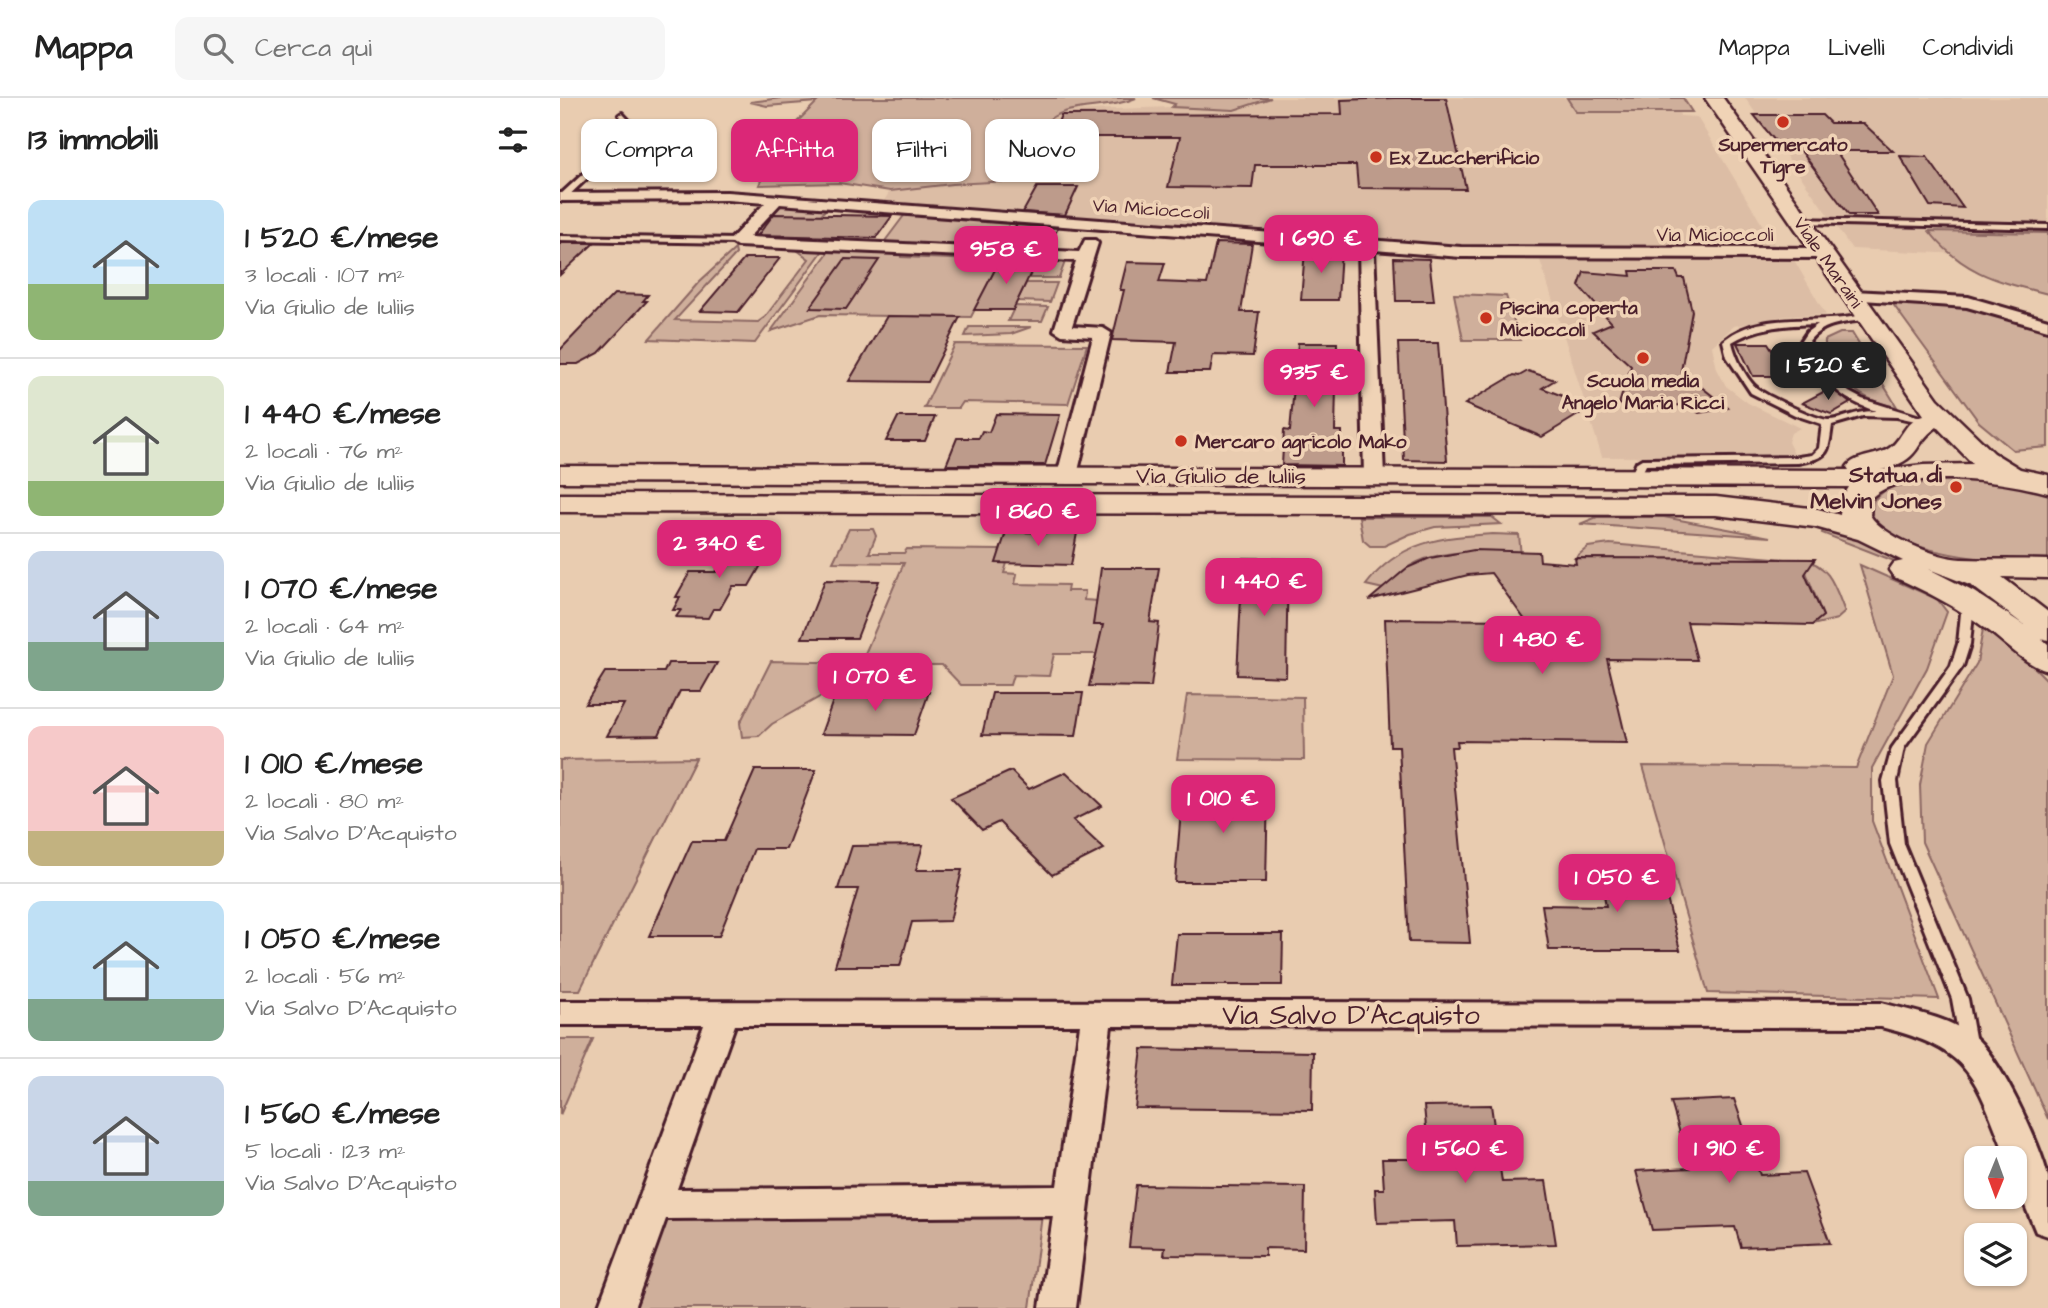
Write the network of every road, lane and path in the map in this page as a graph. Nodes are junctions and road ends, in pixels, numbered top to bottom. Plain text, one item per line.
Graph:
1 (1714, 98) edge
2 (622, 115) dead end
3 (561, 197) edge
4 (776, 200) junction
5 (1800, 221) junction
6 (1097, 223) junction
7 (2048, 227) edge
8 (560, 238) edge
9 (737, 241) junction
10 (1366, 244) junction
11 (1823, 253) junction
12 (1086, 257) junction
13 (1853, 296) junction
14 (1867, 317) junction
15 (1829, 322) junction
16 (2048, 325) edge
17 (1817, 360) dead end
18 (1828, 376) dead end
19 (1900, 414) junction
20 (1928, 414) junction
21 (1827, 423) junction
22 (1961, 436) junction
23 (560, 474) edge
24 (1913, 474) junction
25 (1067, 475) junction
26 (2011, 475) junction
27 (1374, 476) junction
28 (1750, 477) junction
29 (1882, 479) junction
30 (2048, 480) edge
31 (1636, 491) junction
32 (560, 503) edge
33 (1870, 533) junction
34 (1949, 565) junction
35 (2048, 569) edge
36 (1967, 613) dead end
37 (2048, 630) edge
38 (2048, 662) edge
39 (560, 1013) edge
40 (724, 1013) junction
41 (1097, 1014) junction
42 (1970, 1051) junction
43 (1072, 1201) junction
44 (654, 1204) junction
45 (2048, 1222) edge
46 (616, 1308) edge
47 (1058, 1308) edge

1 - 5 main road, Viale Maraini
2 - 3 lane
3 - 4 street, Via Micioccoli
4 - 6 street, Via Micioccoli
4 - 9 street
5 - 7 lane
5 - 11 main road, Viale Maraini
6 - 10 street, Via Micioccoli
6 - 12 street
8 - 9 lane
9 - 12 street
10 - 11 street, Via Micioccoli
10 - 27 street
11 - 13 main road, Viale Maraini
12 - 25 street
13 - 14 main road, Viale Maraini
13 - 16 street
14 - 15 lane
14 - 20 main road, Viale Maraini
15 - 17 lane
15 - 21 lane
18 - 19 lane
19 - 20 lane
19 - 21 lane
20 - 22 main road, Viale Maraini
20 - 24 main road
20 - 28 main road
21 - 31 lane
22 - 26 main road, Viale Maraini
22 - 30 main road
23 - 25 main road, Via Giulio de Iuliis
24 - 26 main road, Via Giulio de Iuliis
24 - 29 main road, Via Giulio de Iuliis
25 - 27 main road, Via Giulio de Iuliis
26 - 30 main road
27 - 31 main road, Via Giulio de Iuliis
28 - 29 main road, Via Giulio de Iuliis
28 - 31 main road, Via Giulio de Iuliis
29 - 33 main road
31 - 32 main road, Via Giulio de Iuliis
31 - 33 main road, Via Giulio de Iuliis
31 - 38 main road
33 - 34 main road, Via Giulio de Iuliis
34 - 35 main road
34 - 37 main road
36 - 42 lane
39 - 40 street, Via Salvo D'Acquisto
40 - 41 street, Via Salvo D'Acquisto
40 - 44 street
41 - 42 street, Via Salvo D'Acquisto
41 - 43 street
42 - 45 street
43 - 44 street
43 - 47 street
44 - 46 street

